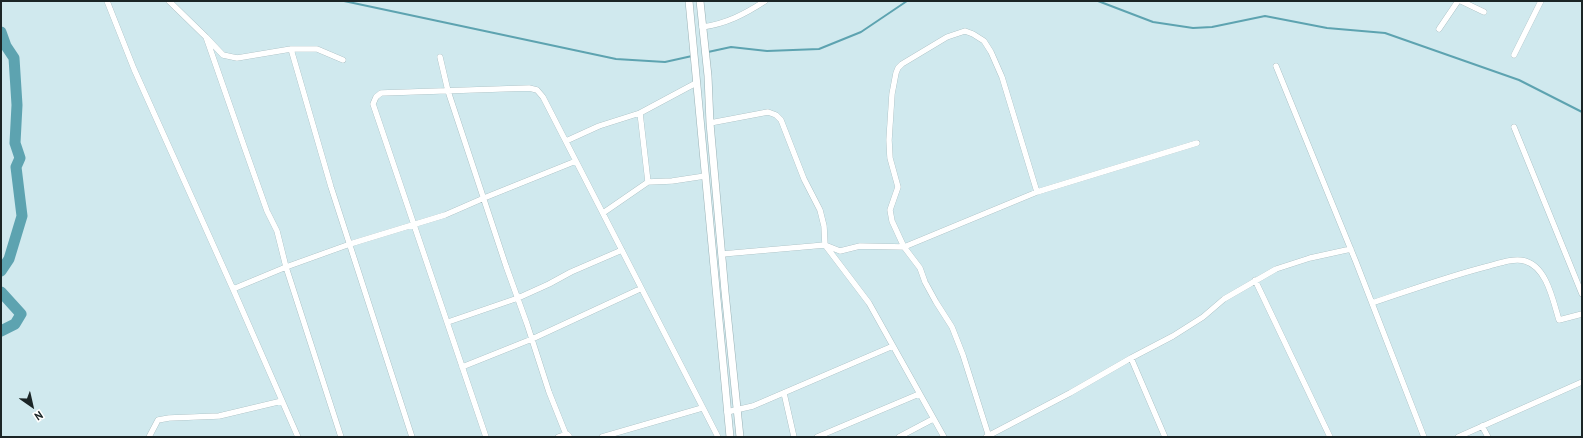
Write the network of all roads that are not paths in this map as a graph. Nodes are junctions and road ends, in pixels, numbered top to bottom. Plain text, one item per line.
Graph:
1 (107, 1) edge
2 (169, 1) edge
3 (688, 1) edge
4 (700, 1) edge
5 (765, 1) edge
6 (1458, 1) edge
7 (1461, 1) edge
8 (1542, 1) edge
9 (1484, 12) dead end
10 (1439, 29) dead end
11 (703, 30) junction
12 (206, 37) junction
13 (291, 49) junction
14 (1514, 56) dead end
15 (440, 57) dead end
16 (343, 60) dead end
17 (1276, 66) dead end
18 (696, 81) junction
19 (448, 91) junction
20 (640, 112) junction
21 (710, 123) junction
22 (1514, 127) dead end
23 (566, 141) junction
24 (1197, 143) dead end
25 (576, 161) junction
26 (706, 176) junction
27 (648, 182) junction
28 (1037, 192) junction
29 (484, 198) junction
30 (603, 213) junction
31 (415, 226) junction
32 (350, 244) junction
33 (825, 245) junction
34 (904, 248) junction
35 (1351, 249) junction
36 (622, 250) junction
37 (722, 254) junction
38 (286, 267) junction
39 (1255, 280) junction
40 (233, 289) junction
41 (640, 289) junction
42 (1582, 294) edge
43 (518, 298) junction
44 (1372, 303) junction
45 (1582, 314) edge
46 (448, 322) junction
47 (532, 339) junction
48 (893, 346) junction
49 (1131, 358) junction
50 (462, 366) junction
51 (1582, 382) edge
52 (784, 393) junction
53 (919, 394) junction
54 (282, 400) junction
55 (702, 408) junction
56 (736, 411) junction
57 (727, 412) junction
58 (933, 419) junction
59 (1482, 426) junction
60 (729, 435) edge
61 (568, 436) edge
62 (987, 436) edge
63 (149, 437) edge
64 (298, 437) edge
65 (341, 437) edge
66 (412, 437) edge
67 (486, 437) edge
68 (558, 437) edge
69 (602, 437) edge
70 (718, 437) edge
71 (740, 437) edge
72 (794, 437) edge
73 (817, 437) edge
74 (899, 437) edge
75 (944, 437) edge
76 (1165, 437) edge
77 (1330, 437) edge
78 (1424, 437) edge
79 (1458, 437) edge
80 (1488, 437) edge

1 - 40 street
2 - 12 street
3 - 18 main road
4 - 11 main road
5 - 11 street
6 - 10 street
7 - 9 street
8 - 14 street
11 - 21 main road
12 - 13 street
12 - 38 street
13 - 16 street
13 - 32 street
15 - 19 street
17 - 35 street
18 - 20 street
18 - 26 main road
19 - 23 street
19 - 29 street
19 - 31 street
20 - 23 street
20 - 27 street
21 - 33 street
21 - 37 main road
22 - 42 street
23 - 25 street
24 - 28 street
25 - 29 street
25 - 30 street
26 - 27 street
26 - 57 main road
27 - 30 street
28 - 34 street
28 - 34 street
29 - 31 street
29 - 43 street
30 - 36 street
31 - 32 street
31 - 46 street
32 - 38 street
32 - 66 street
33 - 34 street
33 - 37 street
33 - 48 street
34 - 62 street
35 - 39 street
35 - 44 street
36 - 41 street
36 - 43 street
37 - 56 main road
38 - 40 street
38 - 65 street
39 - 49 street
39 - 77 street
40 - 54 street
41 - 47 street
41 - 55 street
43 - 46 street
43 - 47 street
44 - 45 street
44 - 78 street
46 - 50 street
47 - 50 street
47 - 61 street
48 - 52 street
48 - 53 street
49 - 62 street
49 - 76 street
50 - 67 street
51 - 59 street
52 - 56 street
52 - 72 street
53 - 58 street
53 - 73 street
54 - 63 street
54 - 64 street
55 - 69 street
55 - 70 street
56 - 57 street
56 - 71 main road
57 - 60 main road
58 - 74 street
58 - 75 street
59 - 79 street
59 - 80 street
61 - 68 street

